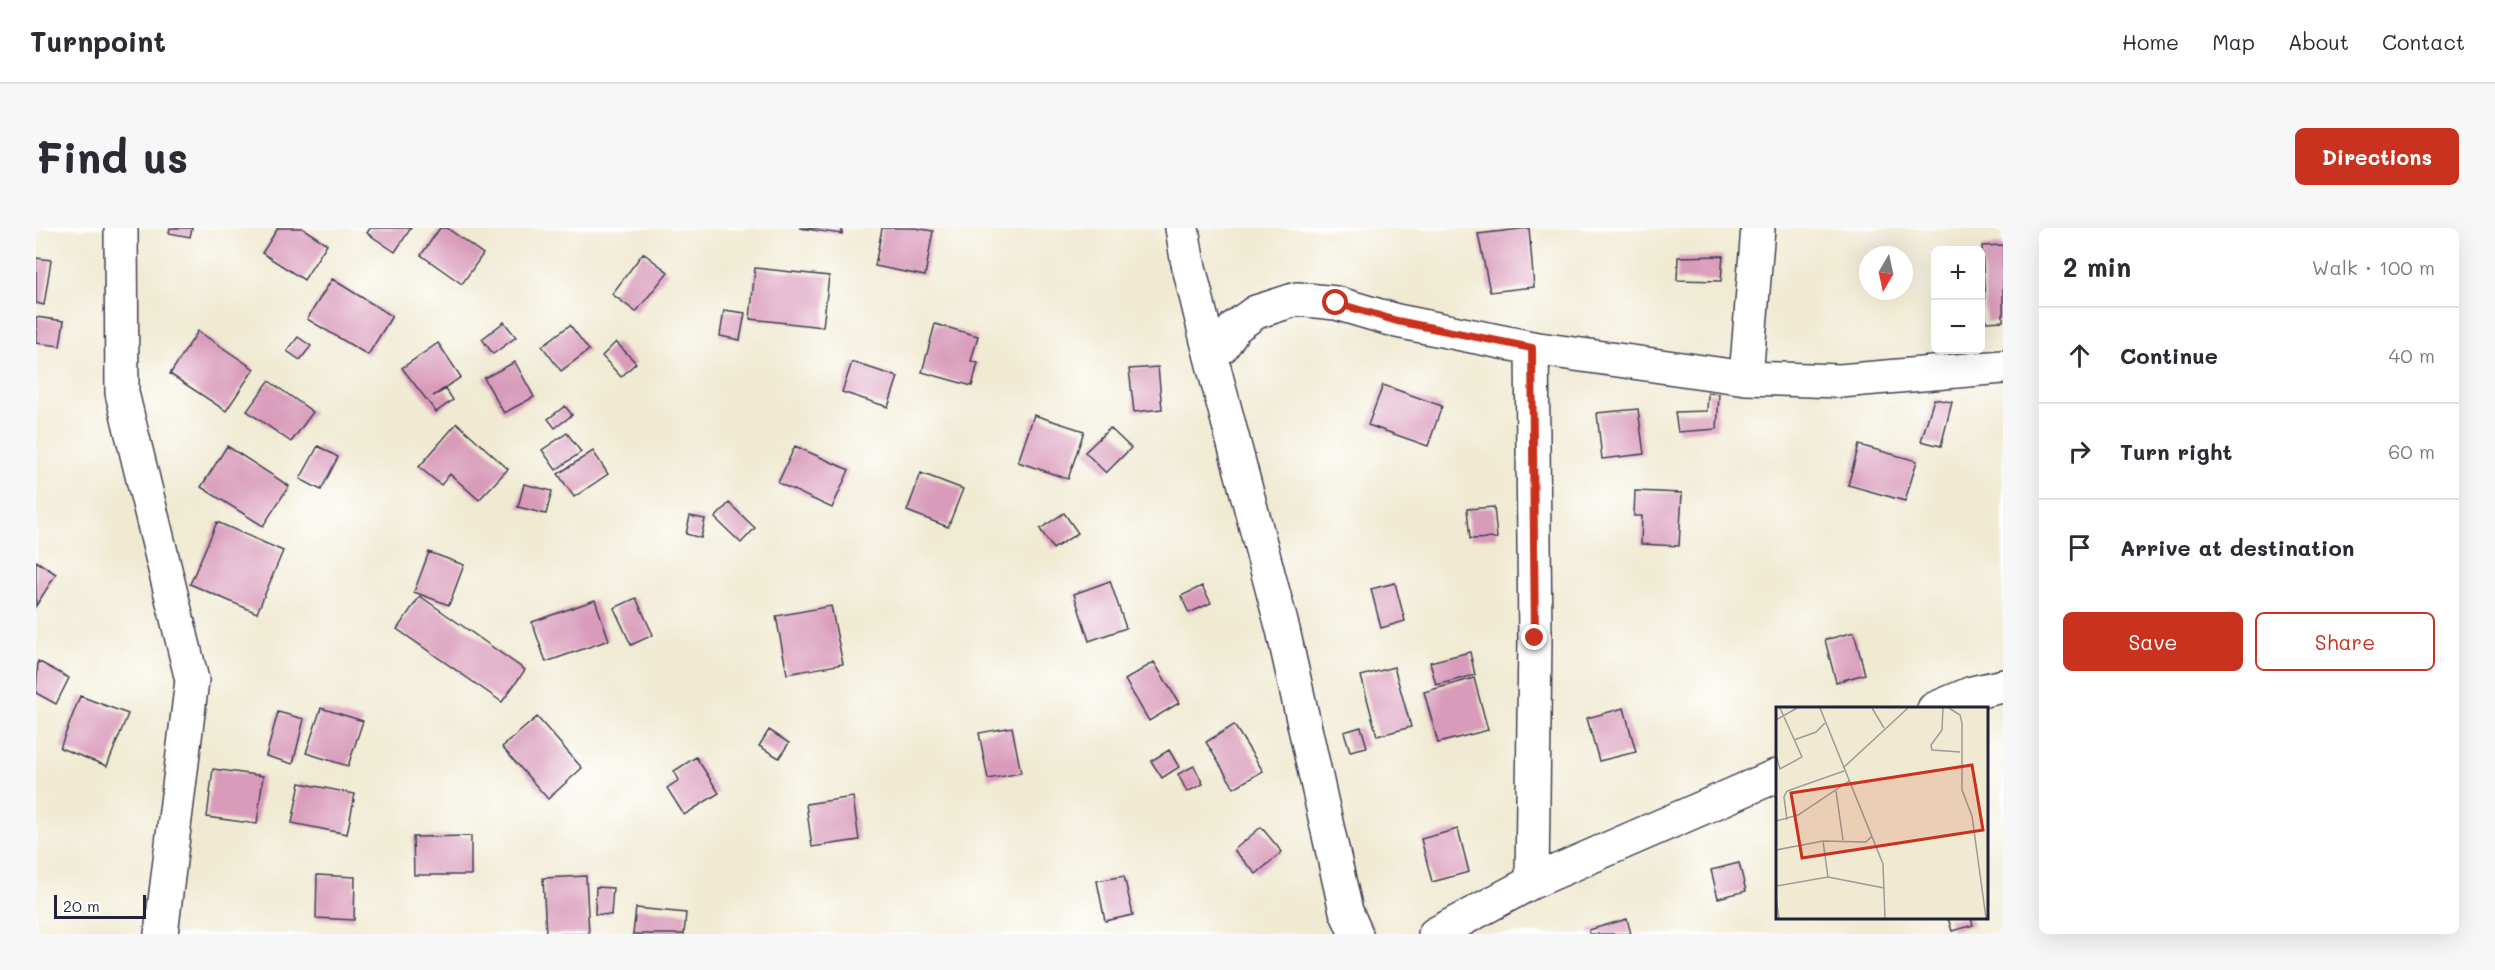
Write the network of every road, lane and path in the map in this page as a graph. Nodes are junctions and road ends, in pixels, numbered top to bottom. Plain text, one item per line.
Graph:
1 (121, 228) edge
2 (1182, 228) edge
3 (1758, 228) edge
4 (1532, 348) junction
5 (1210, 352) junction
6 (2003, 367) edge
7 (1746, 378) junction
8 (2003, 686) edge
9 (1939, 707) edge
10 (1776, 775) edge
11 (1532, 882) junction
12 (161, 934) edge
13 (1356, 934) edge
14 (1436, 934) edge

1 - 12 street
2 - 5 street
3 - 7 street
4 - 5 street
4 - 7 street
4 - 11 street
5 - 13 street
6 - 7 street
8 - 9 street
10 - 11 street
11 - 14 street

